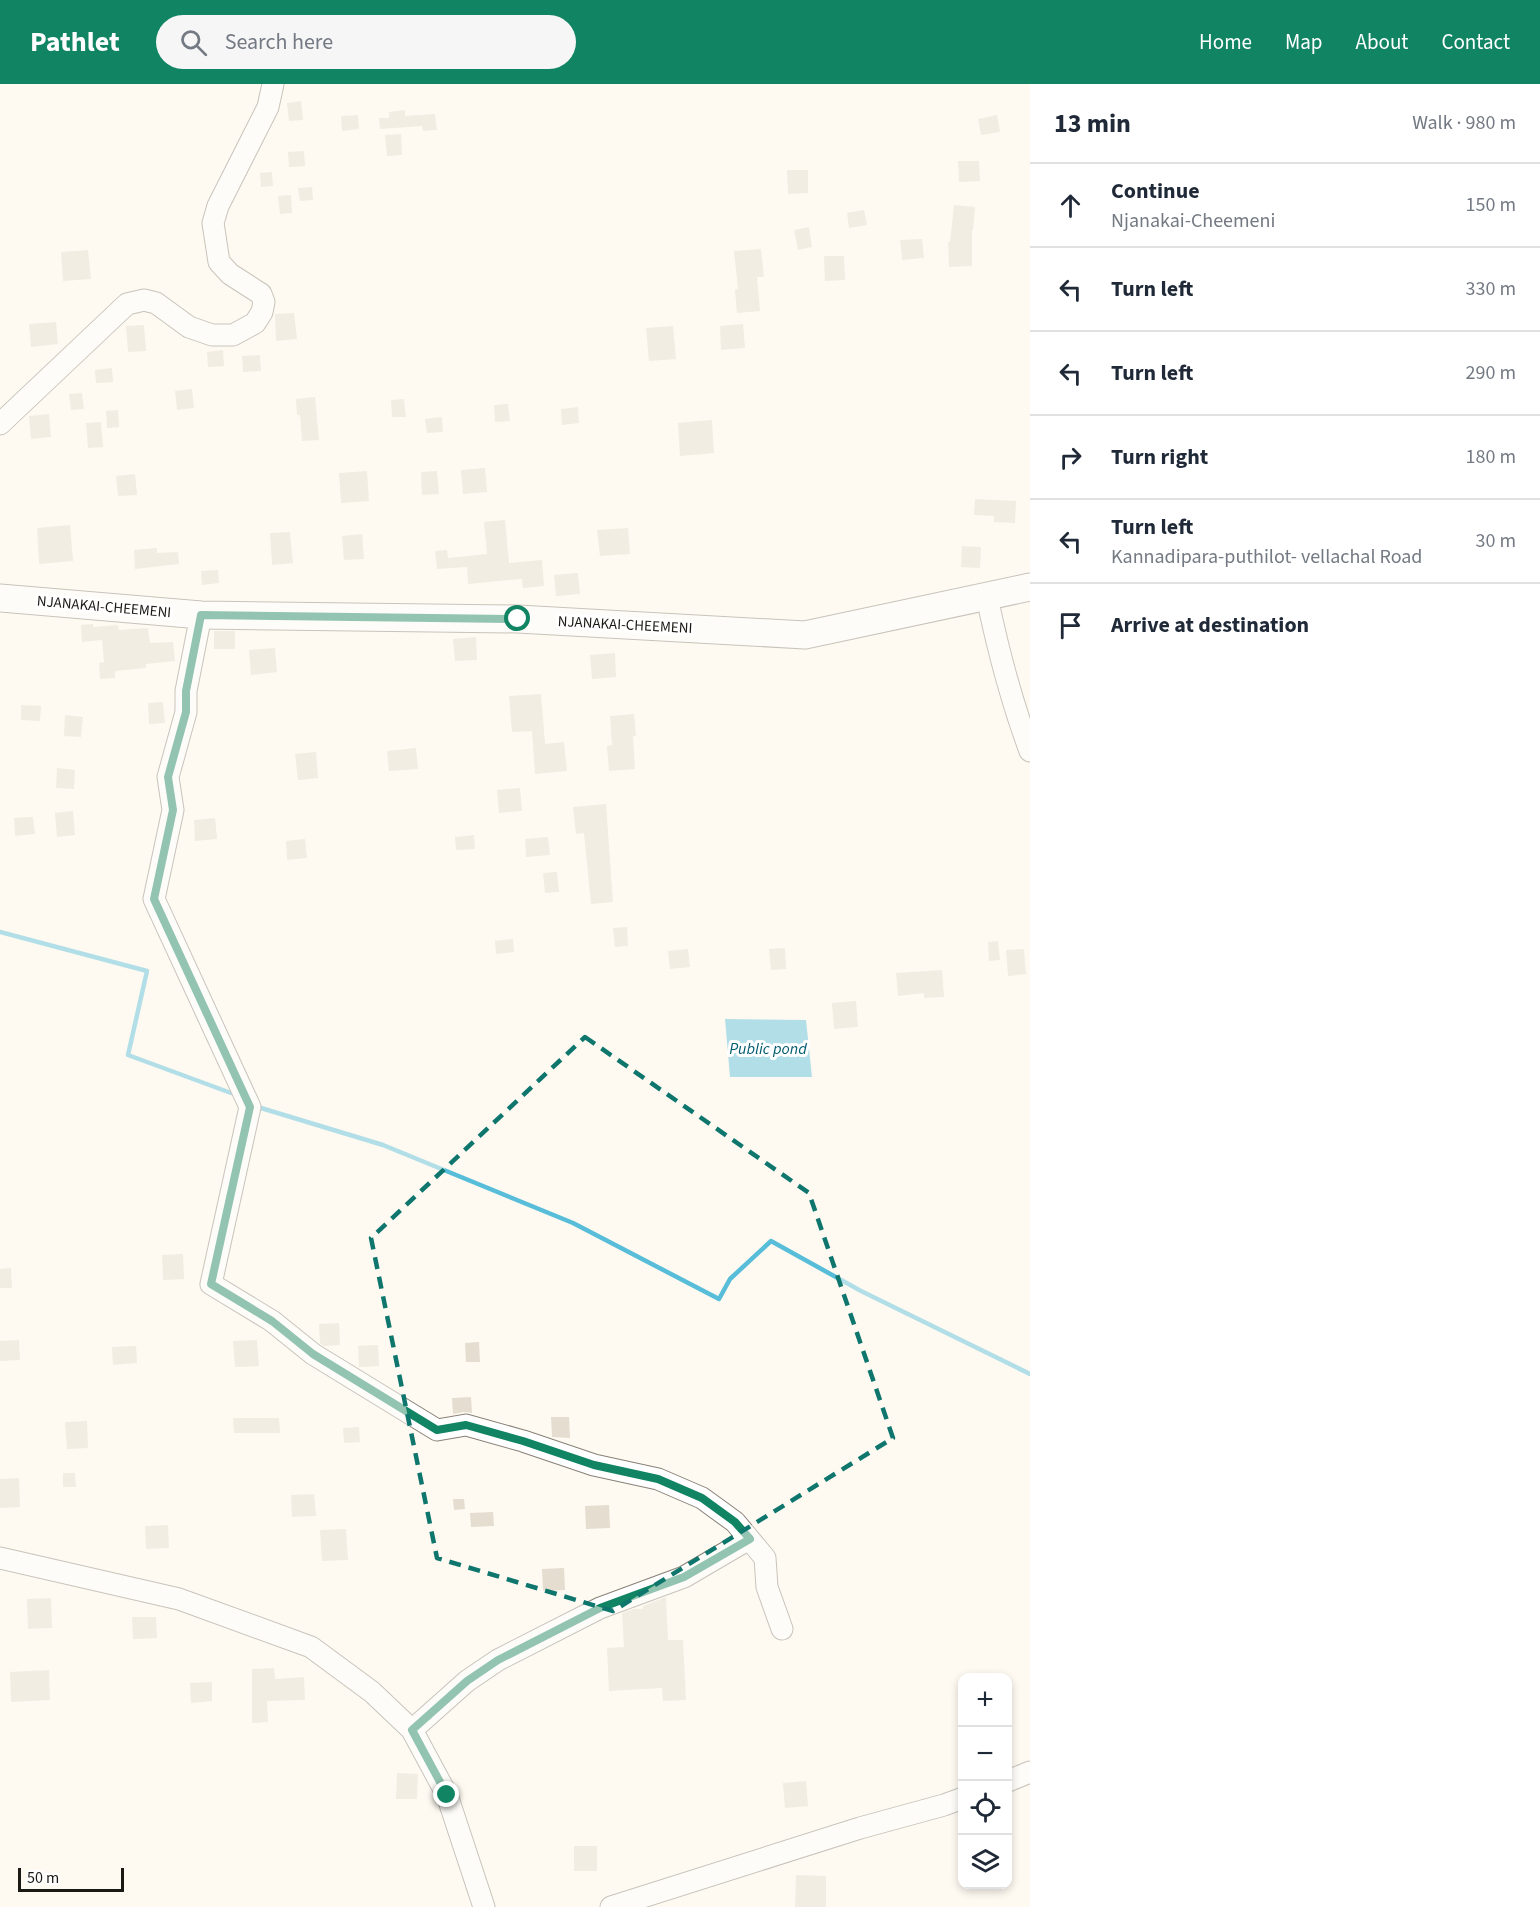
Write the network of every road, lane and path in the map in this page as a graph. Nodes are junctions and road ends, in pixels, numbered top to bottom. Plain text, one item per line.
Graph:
1 (273, 84) edge
2 (0, 424) edge
3 (1030, 587) edge
4 (987, 597) junction
5 (0, 598) edge
6 (201, 615) junction
7 (1030, 751) edge
8 (750, 1539) junction
9 (0, 1558) edge
10 (782, 1629) dead end
11 (412, 1730) junction
12 (1030, 1773) edge
13 (1012, 1780) edge
14 (958, 1800) edge
15 (484, 1907) edge
16 (611, 1907) edge

1 - 2 street
3 - 4 main road, NJANAKAI-CHEEMENI
4 - 6 main road, NJANAKAI-CHEEMENI
4 - 7 street
5 - 6 main road, NJANAKAI-CHEEMENI
6 - 8 street
8 - 10 street
8 - 11 street
9 - 11 street
11 - 15 street
12 - 13 street
14 - 16 street

